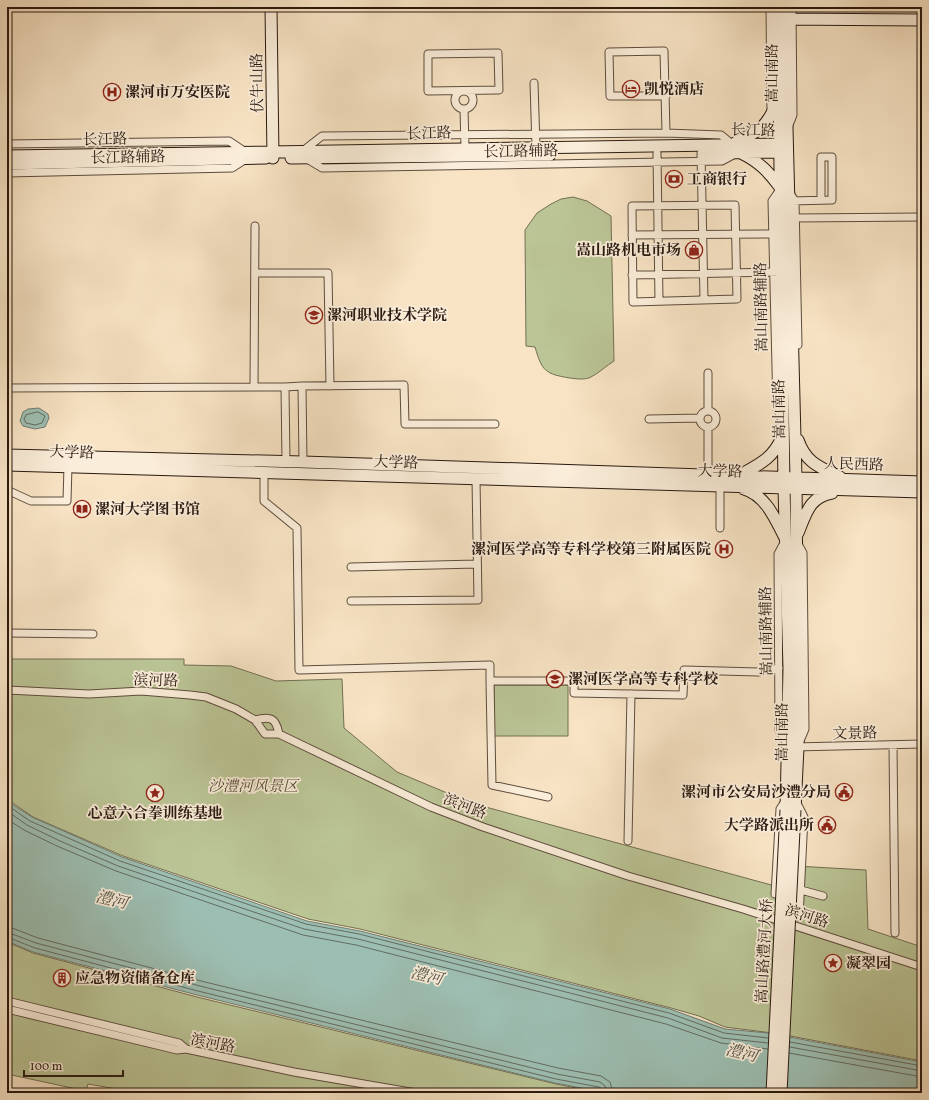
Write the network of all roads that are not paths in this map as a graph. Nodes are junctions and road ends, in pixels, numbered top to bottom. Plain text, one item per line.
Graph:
1 (270, 7) edge
2 (770, 7) edge
3 (778, 7) edge
4 (786, 7) edge
5 (792, 7) edge
6 (786, 19) junction
7 (922, 20) edge
8 (779, 40) junction
9 (770, 49) junction
10 (534, 82) dead end
11 (463, 90) junction
12 (666, 96) junction
13 (779, 99) junction
14 (464, 109) junction
15 (771, 116) junction
16 (783, 129) junction
17 (656, 133) junction
18 (666, 133) junction
19 (465, 134) junction
20 (536, 134) junction
21 (7, 144) edge
22 (536, 147) junction
23 (466, 148) junction
24 (736, 148) junction
25 (782, 148) junction
26 (304, 154) junction
27 (657, 154) junction
28 (245, 155) junction
29 (273, 155) junction
30 (7, 156) edge
31 (701, 157) junction
32 (7, 164) edge
33 (7, 173) edge
34 (786, 194) junction
35 (821, 200) junction
36 (702, 205) junction
37 (657, 206) junction
38 (922, 217) edge
39 (796, 218) junction
40 (255, 226) dead end
41 (703, 234) junction
42 (736, 234) junction
43 (773, 234) junction
44 (632, 235) junction
45 (658, 235) junction
46 (255, 272) junction
47 (778, 272) junction
48 (737, 273) junction
49 (658, 274) junction
50 (704, 274) junction
51 (632, 275) junction
52 (704, 300) junction
53 (659, 301) junction
54 (708, 372) dead end
55 (302, 386) junction
56 (330, 386) junction
57 (254, 387) junction
58 (285, 387) junction
59 (7, 388) edge
60 (708, 411) junction
61 (700, 418) junction
62 (649, 419) dead end
63 (495, 424) dead end
64 (708, 427) junction
65 (790, 428) junction
66 (7, 455) edge
67 (286, 462) junction
68 (303, 462) junction
69 (7, 465) edge
70 (68, 466) junction
71 (264, 473) junction
72 (708, 475) junction
73 (620, 478) junction
74 (476, 479) junction
75 (736, 481) junction
76 (922, 482) edge
77 (790, 483) junction
78 (845, 485) junction
79 (720, 486) junction
80 (7, 490) edge
81 (922, 492) edge
82 (720, 528) dead end
83 (791, 539) junction
84 (477, 564) junction
85 (351, 567) dead end
86 (351, 602) dead end
87 (7, 633) edge
88 (93, 634) dead end
89 (779, 668) junction
90 (490, 681) junction
91 (7, 690) edge
92 (631, 694) junction
93 (255, 720) junction
94 (279, 734) junction
95 (922, 744) edge
96 (893, 745) junction
97 (793, 747) junction
98 (548, 797) dead end
99 (791, 804) junction
100 (628, 840) dead end
101 (800, 890) junction
102 (775, 894) dead end
103 (823, 896) dead end
104 (799, 917) dead end
105 (895, 933) dead end
106 (922, 967) edge
107 (7, 1001) edge
108 (7, 1010) edge
109 (44, 1010) junction
110 (43, 1018) junction
111 (124, 1033) junction
112 (416, 1093) edge
113 (772, 1093) edge
114 (781, 1093) edge

1 - 29 main road, 伏牛山路
2 - 9 street
3 - 6 main road, 嵩山南路
4 - 6 main road, 嵩山南路
5 - 6 street
6 - 7 main road
6 - 8 main road, 嵩山南路
6 - 16 main road, 嵩山南路
8 - 9 street
8 - 13 main road, 嵩山南路
9 - 15 street
10 - 20 street
11 - 11 street
11 - 14 street
11 - 14 street
12 - 12 street
12 - 18 street
13 - 15 main road
13 - 16 main road, 嵩山南路
14 - 19 street
15 - 16 street
15 - 24 main road
16 - 25 main road, 嵩山南路
17 - 18 street, 长江路辅路
17 - 20 street, 长江路辅路
17 - 27 street
18 - 24 street, 长江路辅路
19 - 20 street, 长江路辅路
19 - 23 street
19 - 26 street, 长江路辅路
20 - 22 street
21 - 28 street, 长江路辅路
22 - 23 main road, 长江路
22 - 27 main road, 长江路
23 - 26 main road, 长江路
24 - 25 main road, 长江路
24 - 27 main road, 长江路
24 - 31 main road, 长江路
24 - 34 main road
25 - 34 main road, 嵩山南路
26 - 27 main road, 长江路
26 - 29 main road, 长江路
27 - 31 main road, 长江路
27 - 37 street
28 - 29 main road, 长江路
28 - 30 main road, 长江路
28 - 32 main road, 长江路
28 - 33 street, 长江路辅路
31 - 36 street
34 - 35 street
34 - 39 street
34 - 43 street, 嵩山南路辅路
34 - 47 main road, 嵩山南路
34 - 65 main road, 嵩山南路
35 - 35 street
36 - 37 street
36 - 41 street
36 - 42 street
37 - 44 street
37 - 45 street
38 - 39 street
39 - 65 street
40 - 46 street
41 - 42 street
41 - 45 street
41 - 50 street
42 - 43 street
42 - 48 street
43 - 47 street, 嵩山南路辅路
44 - 45 street
44 - 51 street
45 - 49 street
46 - 56 street
46 - 57 street
47 - 48 street
47 - 65 main road, 嵩山南路
48 - 50 street
48 - 52 street
49 - 50 street
49 - 51 street
49 - 53 street
50 - 52 street
51 - 53 street
52 - 53 street
54 - 60 street
55 - 56 street
55 - 58 street
55 - 68 street
56 - 63 street
57 - 58 street
57 - 59 street
58 - 67 street
60 - 61 street
60 - 64 street
61 - 62 street
61 - 64 street
64 - 72 street
65 - 75 main road
65 - 77 main road, 嵩山南路
65 - 78 main road
66 - 67 main road, 大学路
67 - 68 main road, 大学路
68 - 73 main road, 大学路
69 - 70 main road, 大学路
70 - 71 main road, 大学路
70 - 80 street
71 - 74 main road, 大学路
71 - 90 street
72 - 73 main road, 大学路
72 - 75 main road, 大学路
73 - 74 main road, 大学路
73 - 79 main road, 大学路
74 - 84 street
75 - 77 main road, 大学路
75 - 79 main road, 大学路
75 - 83 main road
76 - 78 main road, 人民西路
77 - 78 main road, 人民西路
77 - 83 main road, 嵩山南路
78 - 81 main road, 人民西路
78 - 83 main road
79 - 82 street
83 - 89 street, 嵩山南路辅路
83 - 97 main road, 嵩山南路
84 - 85 street
84 - 86 street
87 - 88 street
89 - 92 street
89 - 97 street, 嵩山南路辅路
90 - 92 street
90 - 98 street
91 - 93 street, 滨河路
92 - 100 street
93 - 94 street, 滨河路
93 - 94 street
94 - 106 street, 滨河路
95 - 96 street, 文景路
96 - 97 street, 文景路
96 - 105 street
97 - 99 main road, 嵩山南路
99 - 101 street
99 - 102 street
99 - 113 main road, 嵩山路澧河大桥, bridge
99 - 114 main road, 嵩山路澧河大桥, bridge
101 - 103 street
101 - 104 street
107 - 109 street
108 - 110 street, 滨河路
109 - 110 street
109 - 111 street
110 - 111 street, 滨河路
111 - 112 street, 滨河路

